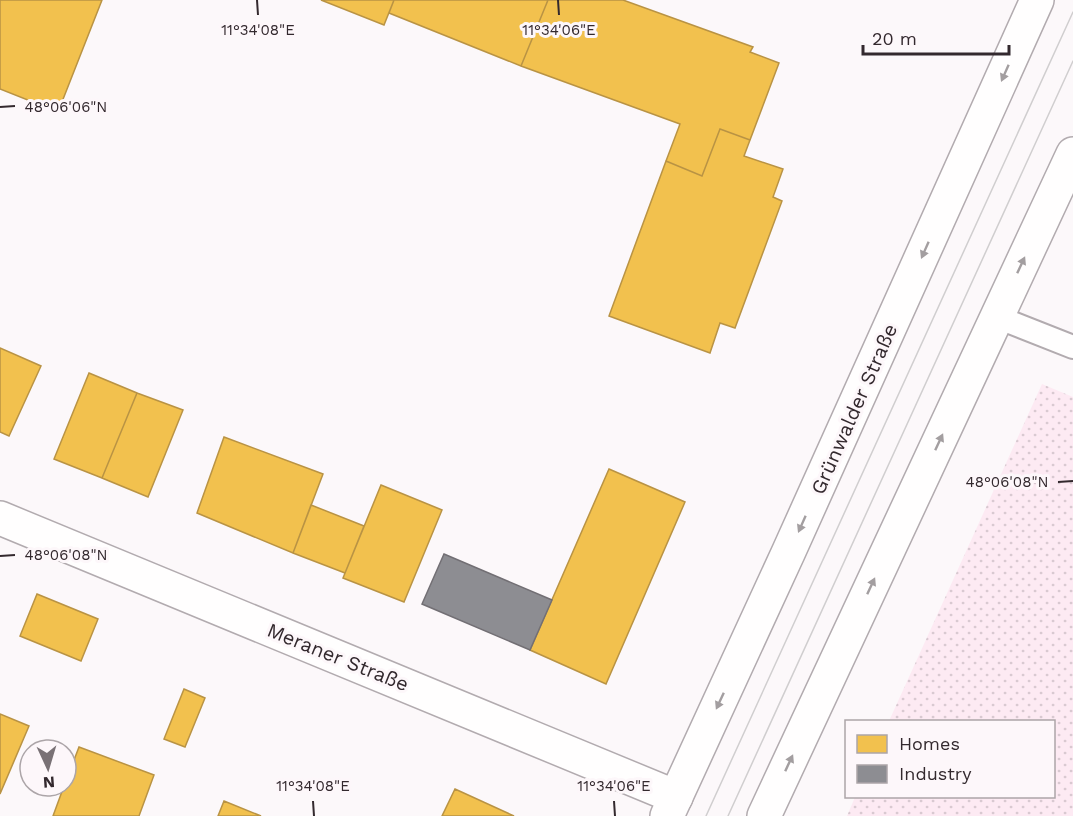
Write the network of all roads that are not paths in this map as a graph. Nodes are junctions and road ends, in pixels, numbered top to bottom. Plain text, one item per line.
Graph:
1 (1037, 0) edge
2 (1073, 154) edge
3 (997, 317) junction
4 (1073, 347) edge
5 (0, 518) edge
6 (672, 807) edge
7 (764, 816) edge

1 -> 6 main road, Grünwalder Straße
3 -> 2 main road
3 - 4 lane
7 -> 3 main road
5 - 6 main road, Meraner Straße

